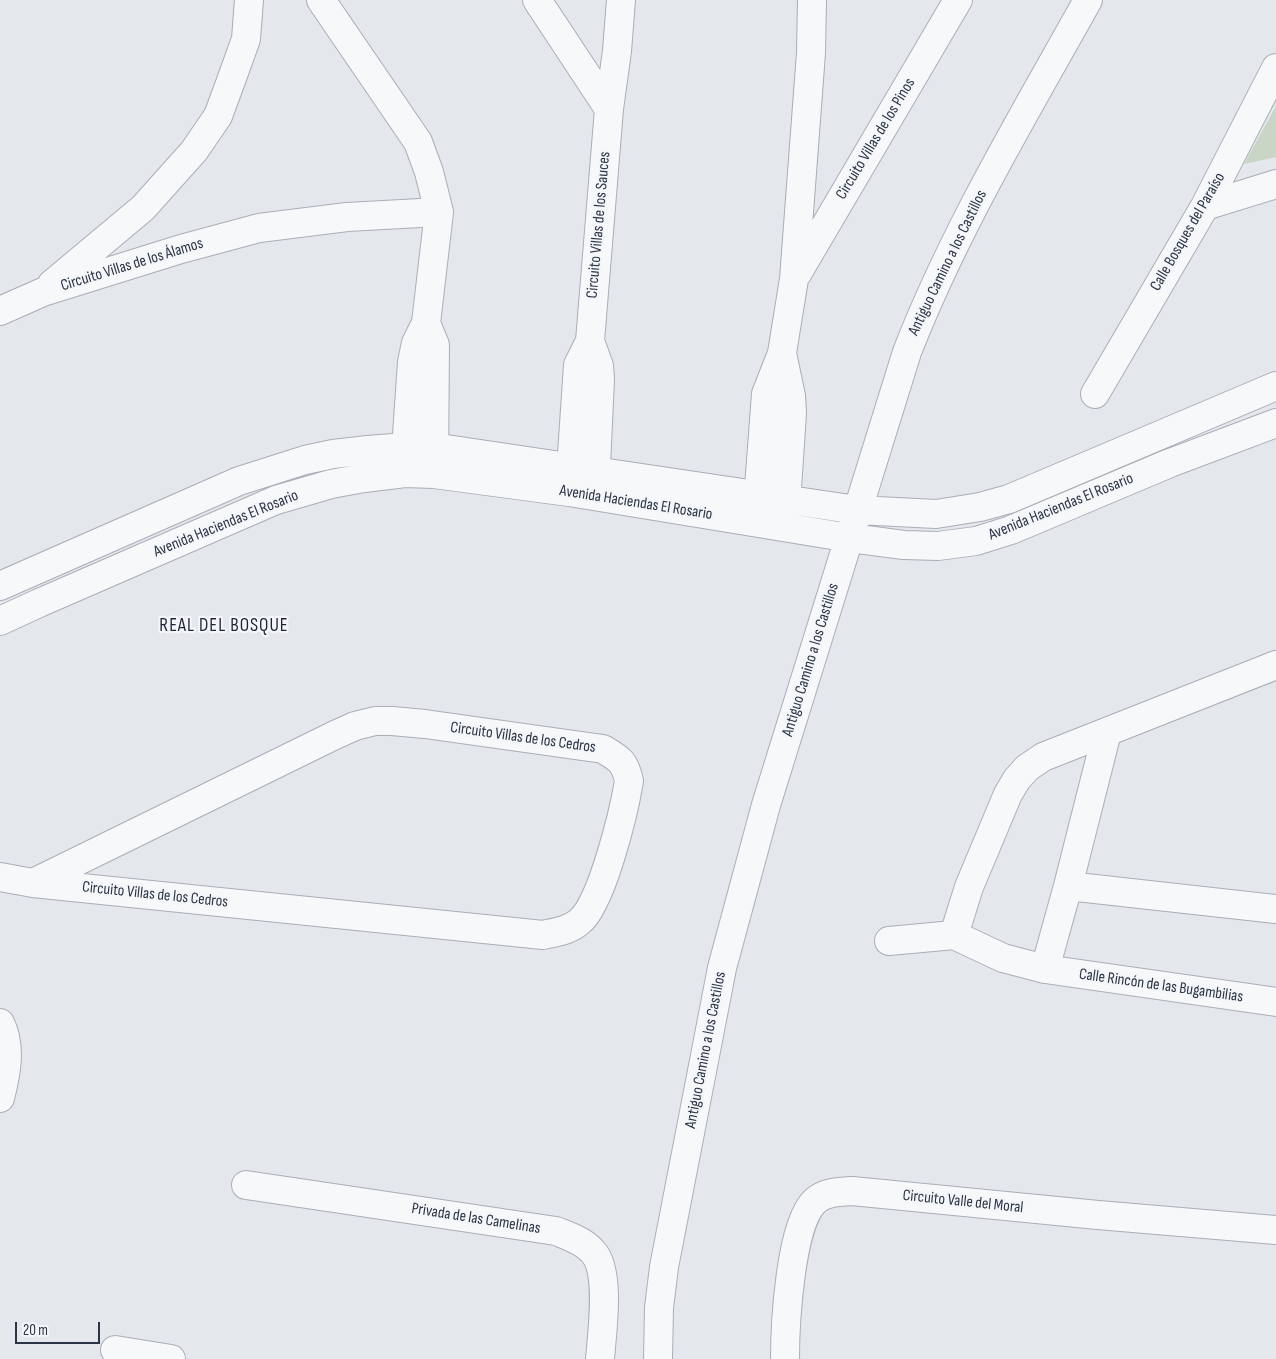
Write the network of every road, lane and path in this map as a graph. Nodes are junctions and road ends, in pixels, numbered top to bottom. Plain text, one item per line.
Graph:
1 (249, 0) edge
2 (321, 0) edge
3 (537, 0) edge
4 (620, 0) edge
5 (812, 0) edge
6 (958, 0) edge
7 (1088, 0) edge
8 (1276, 68) edge
9 (609, 108) junction
10 (1276, 184) edge
11 (1205, 206) junction
12 (439, 212) junction
13 (794, 279) junction
14 (43, 292) junction
15 (0, 311) edge
16 (426, 323) junction
17 (782, 353) junction
18 (1276, 386) edge
19 (1095, 394) dead end
20 (1276, 423) edge
21 (405, 460) junction
22 (434, 461) junction
23 (582, 482) junction
24 (758, 495) junction
25 (1018, 495) junction
26 (787, 499) junction
27 (857, 510) junction
28 (756, 522) junction
29 (1025, 524) junction
30 (784, 526) junction
31 (850, 538) junction
32 (0, 586) edge
33 (0, 621) edge
34 (1276, 664) edge
35 (1107, 732) junction
36 (0, 878) edge
37 (33, 882) junction
38 (1068, 886) junction
39 (1276, 909) edge
40 (954, 935) junction
41 (889, 940) dead end
42 (1046, 969) junction
43 (1276, 1002) edge
44 (0, 1023) edge
45 (0, 1098) edge
46 (246, 1185) dead end
47 (1276, 1230) edge
48 (115, 1350) dead end
49 (172, 1359) edge
50 (600, 1359) edge
51 (658, 1359) edge
52 (785, 1359) edge

1 - 14 street, Circuito Villas de los Álamos
2 - 12 street
3 - 9 street
4 - 9 street, Circuito Villas de los Sauces
5 - 13 street, Circuito Villas de los Pinos
6 - 13 street, Circuito Villas de los Pinos
7 - 27 street, Antiguo Camino a los Castillos
8 - 11 street, Calle Bosques del Paraíso
9 - 23 street, Circuito Villas de los Sauces
10 - 11 street
11 - 19 street, Calle Bosques del Paraíso
12 - 14 street, Circuito Villas de los Álamos
12 - 16 street
13 - 17 street, Circuito Villas de los Pinos
14 - 15 street
16 - 21 street
16 - 22 street
17 - 24 street, Circuito Villas de los Pinos
17 - 26 street, Circuito Villas de los Pinos
18 - 25 street, Avenida Haciendas El Rosario
20 - 29 street, Avenida Haciendas El Rosario
21 - 22 street, Avenida Haciendas El Rosario
21 - 32 street, Avenida Haciendas El Rosario
21 - 33 street, Avenida Haciendas El Rosario
22 - 23 street, Avenida Haciendas El Rosario
23 - 24 street, Avenida Haciendas El Rosario
23 - 28 street, Avenida Haciendas El Rosario
24 - 26 street, Avenida Haciendas El Rosario
24 - 28 street, Circuito Villas de los Pinos
25 - 27 street, Avenida Haciendas El Rosario
25 - 29 street
26 - 27 street, Avenida Haciendas El Rosario
26 - 30 street, Circuito Villas de los Pinos
27 - 31 street, Antiguo Camino a los Castillos
28 - 30 street, Avenida Haciendas El Rosario
29 - 31 street, Avenida Haciendas El Rosario
30 - 31 street, Avenida Haciendas El Rosario
31 - 51 street, Antiguo Camino a los Castillos
34 - 35 street
35 - 38 street
35 - 40 street
36 - 37 street, Circuito Villas de los Cedros
37 - 37 street, Circuito Villas de los Cedros
38 - 39 street
38 - 42 street
40 - 41 street
40 - 42 street, Calle Rincón de las Bugambilias
42 - 43 street, Calle Rincón de las Bugambilias
44 - 45 street
46 - 50 street, Privada de las Camelinas
47 - 52 street, Circuito Valle del Moral
48 - 49 street

